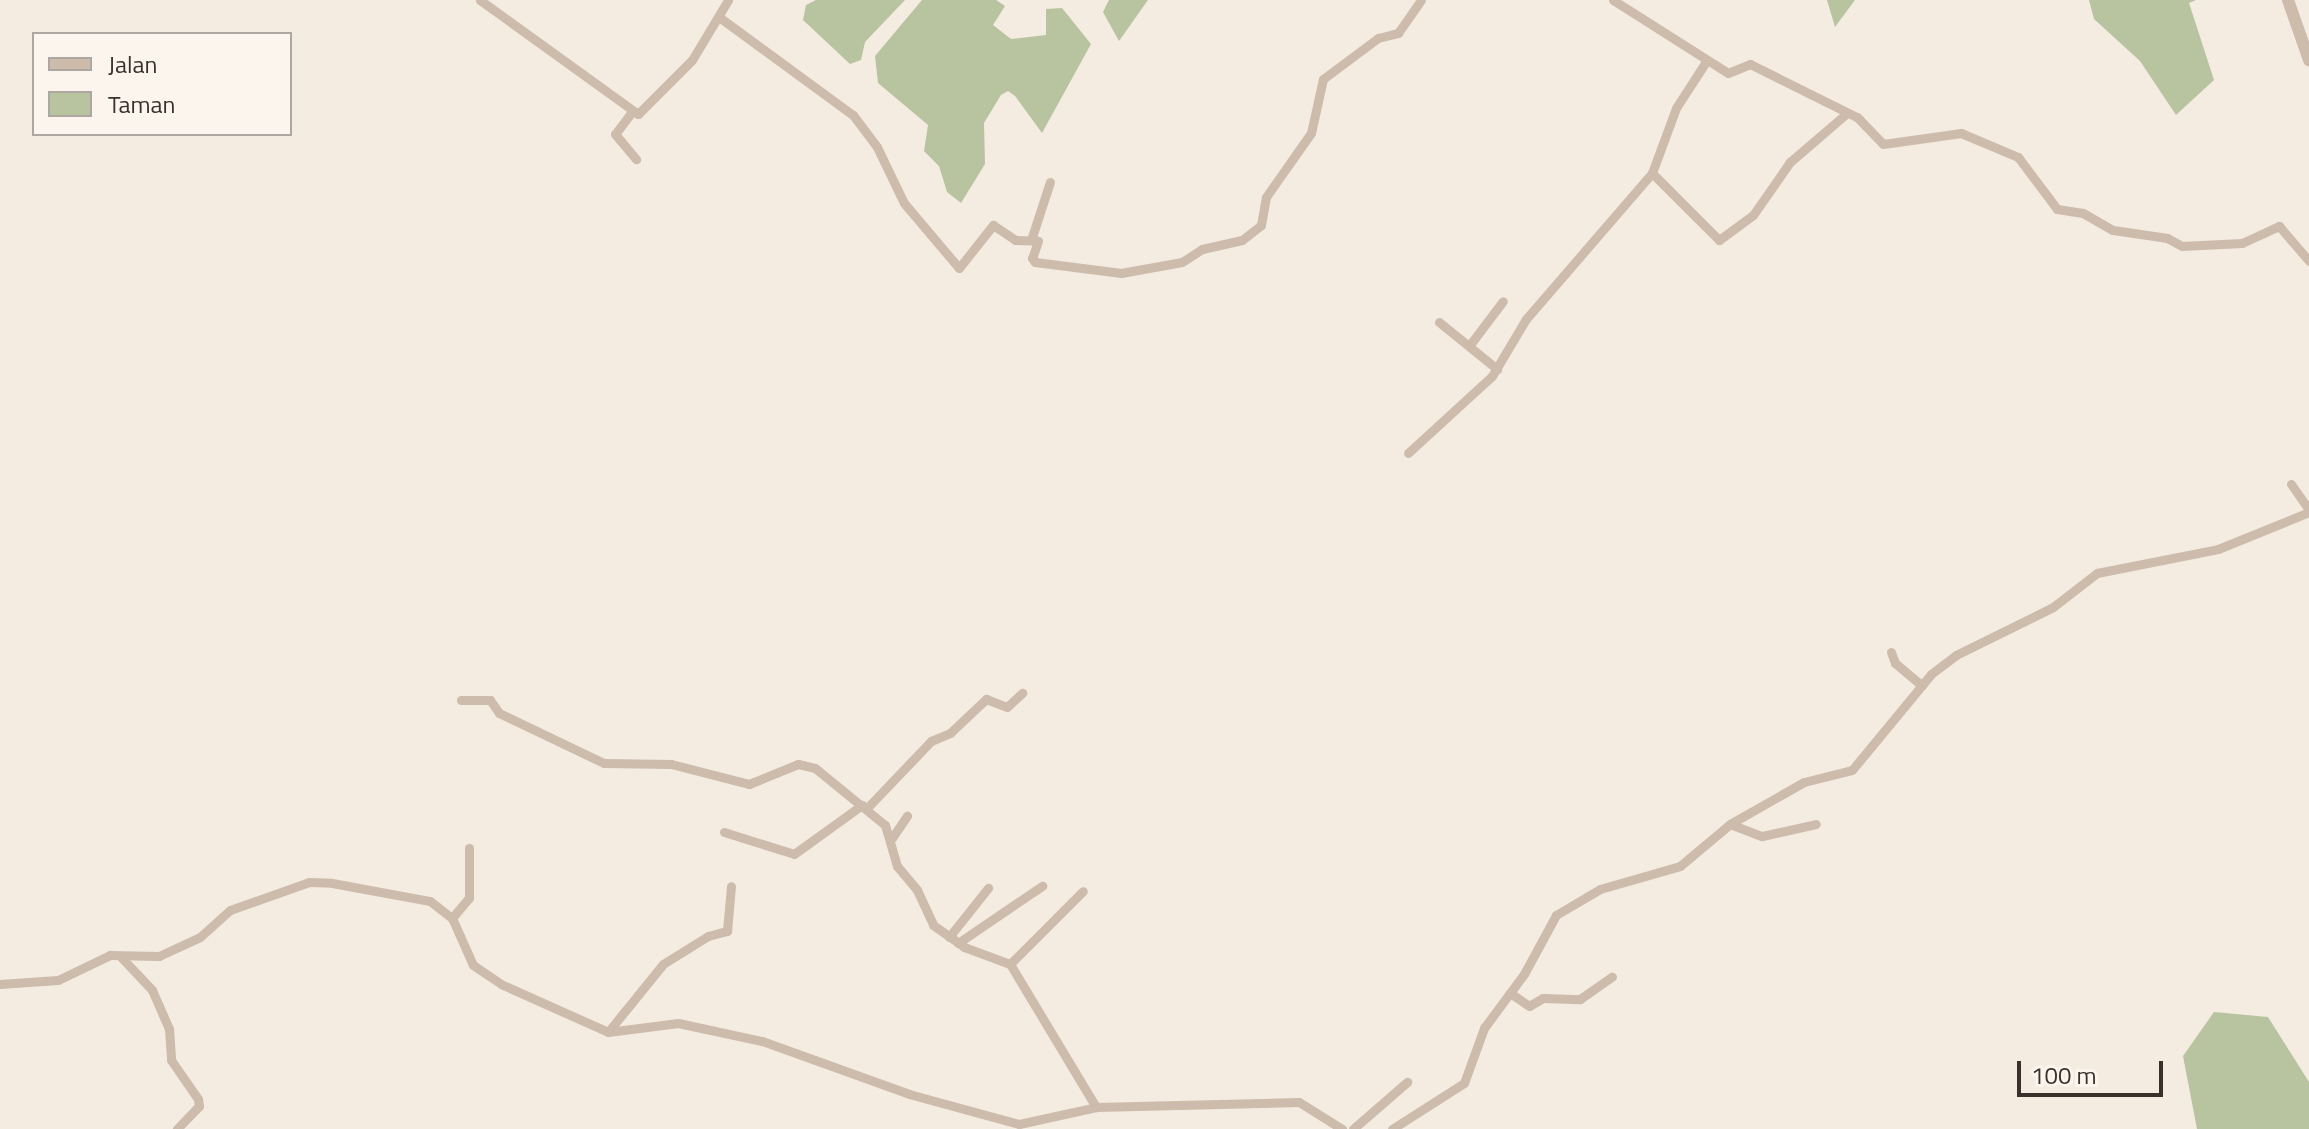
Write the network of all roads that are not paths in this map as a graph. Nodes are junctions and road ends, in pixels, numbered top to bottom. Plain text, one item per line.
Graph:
1 (480, 0) edge
2 (728, 0) edge
3 (1421, 0) edge
4 (1613, 0) edge
5 (2288, 0) edge
6 (719, 17) junction
7 (1707, 60) junction
8 (2309, 60) edge
9 (631, 113) junction
10 (1847, 113) junction
11 (636, 159) dead end
12 (1652, 173) junction
13 (1050, 182) dead end
14 (1031, 240) junction
15 (2309, 261) edge
16 (1503, 301) dead end
17 (1439, 322) dead end
18 (1469, 346) junction
19 (1497, 369) junction
20 (1408, 453) dead end
21 (2291, 484) dead end
22 (2309, 511) edge
23 (1891, 652) dead end
24 (1922, 686) junction
25 (1022, 693) dead end
26 (461, 700) dead end
27 (864, 806) junction
28 (907, 816) dead end
29 (1730, 824) junction
30 (1816, 824) dead end
31 (724, 832) dead end
32 (891, 840) junction
33 (469, 848) dead end
34 (731, 886) dead end
35 (1042, 886) dead end
36 (988, 888) dead end
37 (1083, 891) dead end
38 (452, 918) junction
39 (954, 940) junction
40 (120, 956) junction
41 (1010, 964) junction
42 (1612, 977) dead end
43 (0, 984) edge
44 (1510, 993) junction
45 (608, 1032) junction
46 (1407, 1082) dead end
47 (1096, 1107) junction
48 (177, 1129) edge
49 (1342, 1129) edge
50 (1353, 1129) edge
51 (1392, 1129) edge

1 - 9 street
2 - 6 street
3 - 14 street
4 - 7 street
5 - 8 street
6 - 9 street
6 - 14 street
7 - 10 street
7 - 12 street
9 - 11 street
10 - 12 street
10 - 15 street
12 - 19 street
13 - 14 street
16 - 18 street
17 - 18 street
18 - 19 street
19 - 20 street
21 - 22 street
22 - 24 street
23 - 24 street
24 - 29 street
25 - 27 street
26 - 27 street
27 - 31 street
27 - 32 street
28 - 32 street
29 - 30 street
29 - 44 street
32 - 39 street
33 - 38 street
34 - 45 street
35 - 39 street
36 - 39 street
37 - 41 street
38 - 40 street
38 - 45 street
39 - 41 street
40 - 43 street
40 - 48 street
41 - 47 street
42 - 44 street
44 - 51 street
45 - 47 street
46 - 50 street
47 - 49 street

